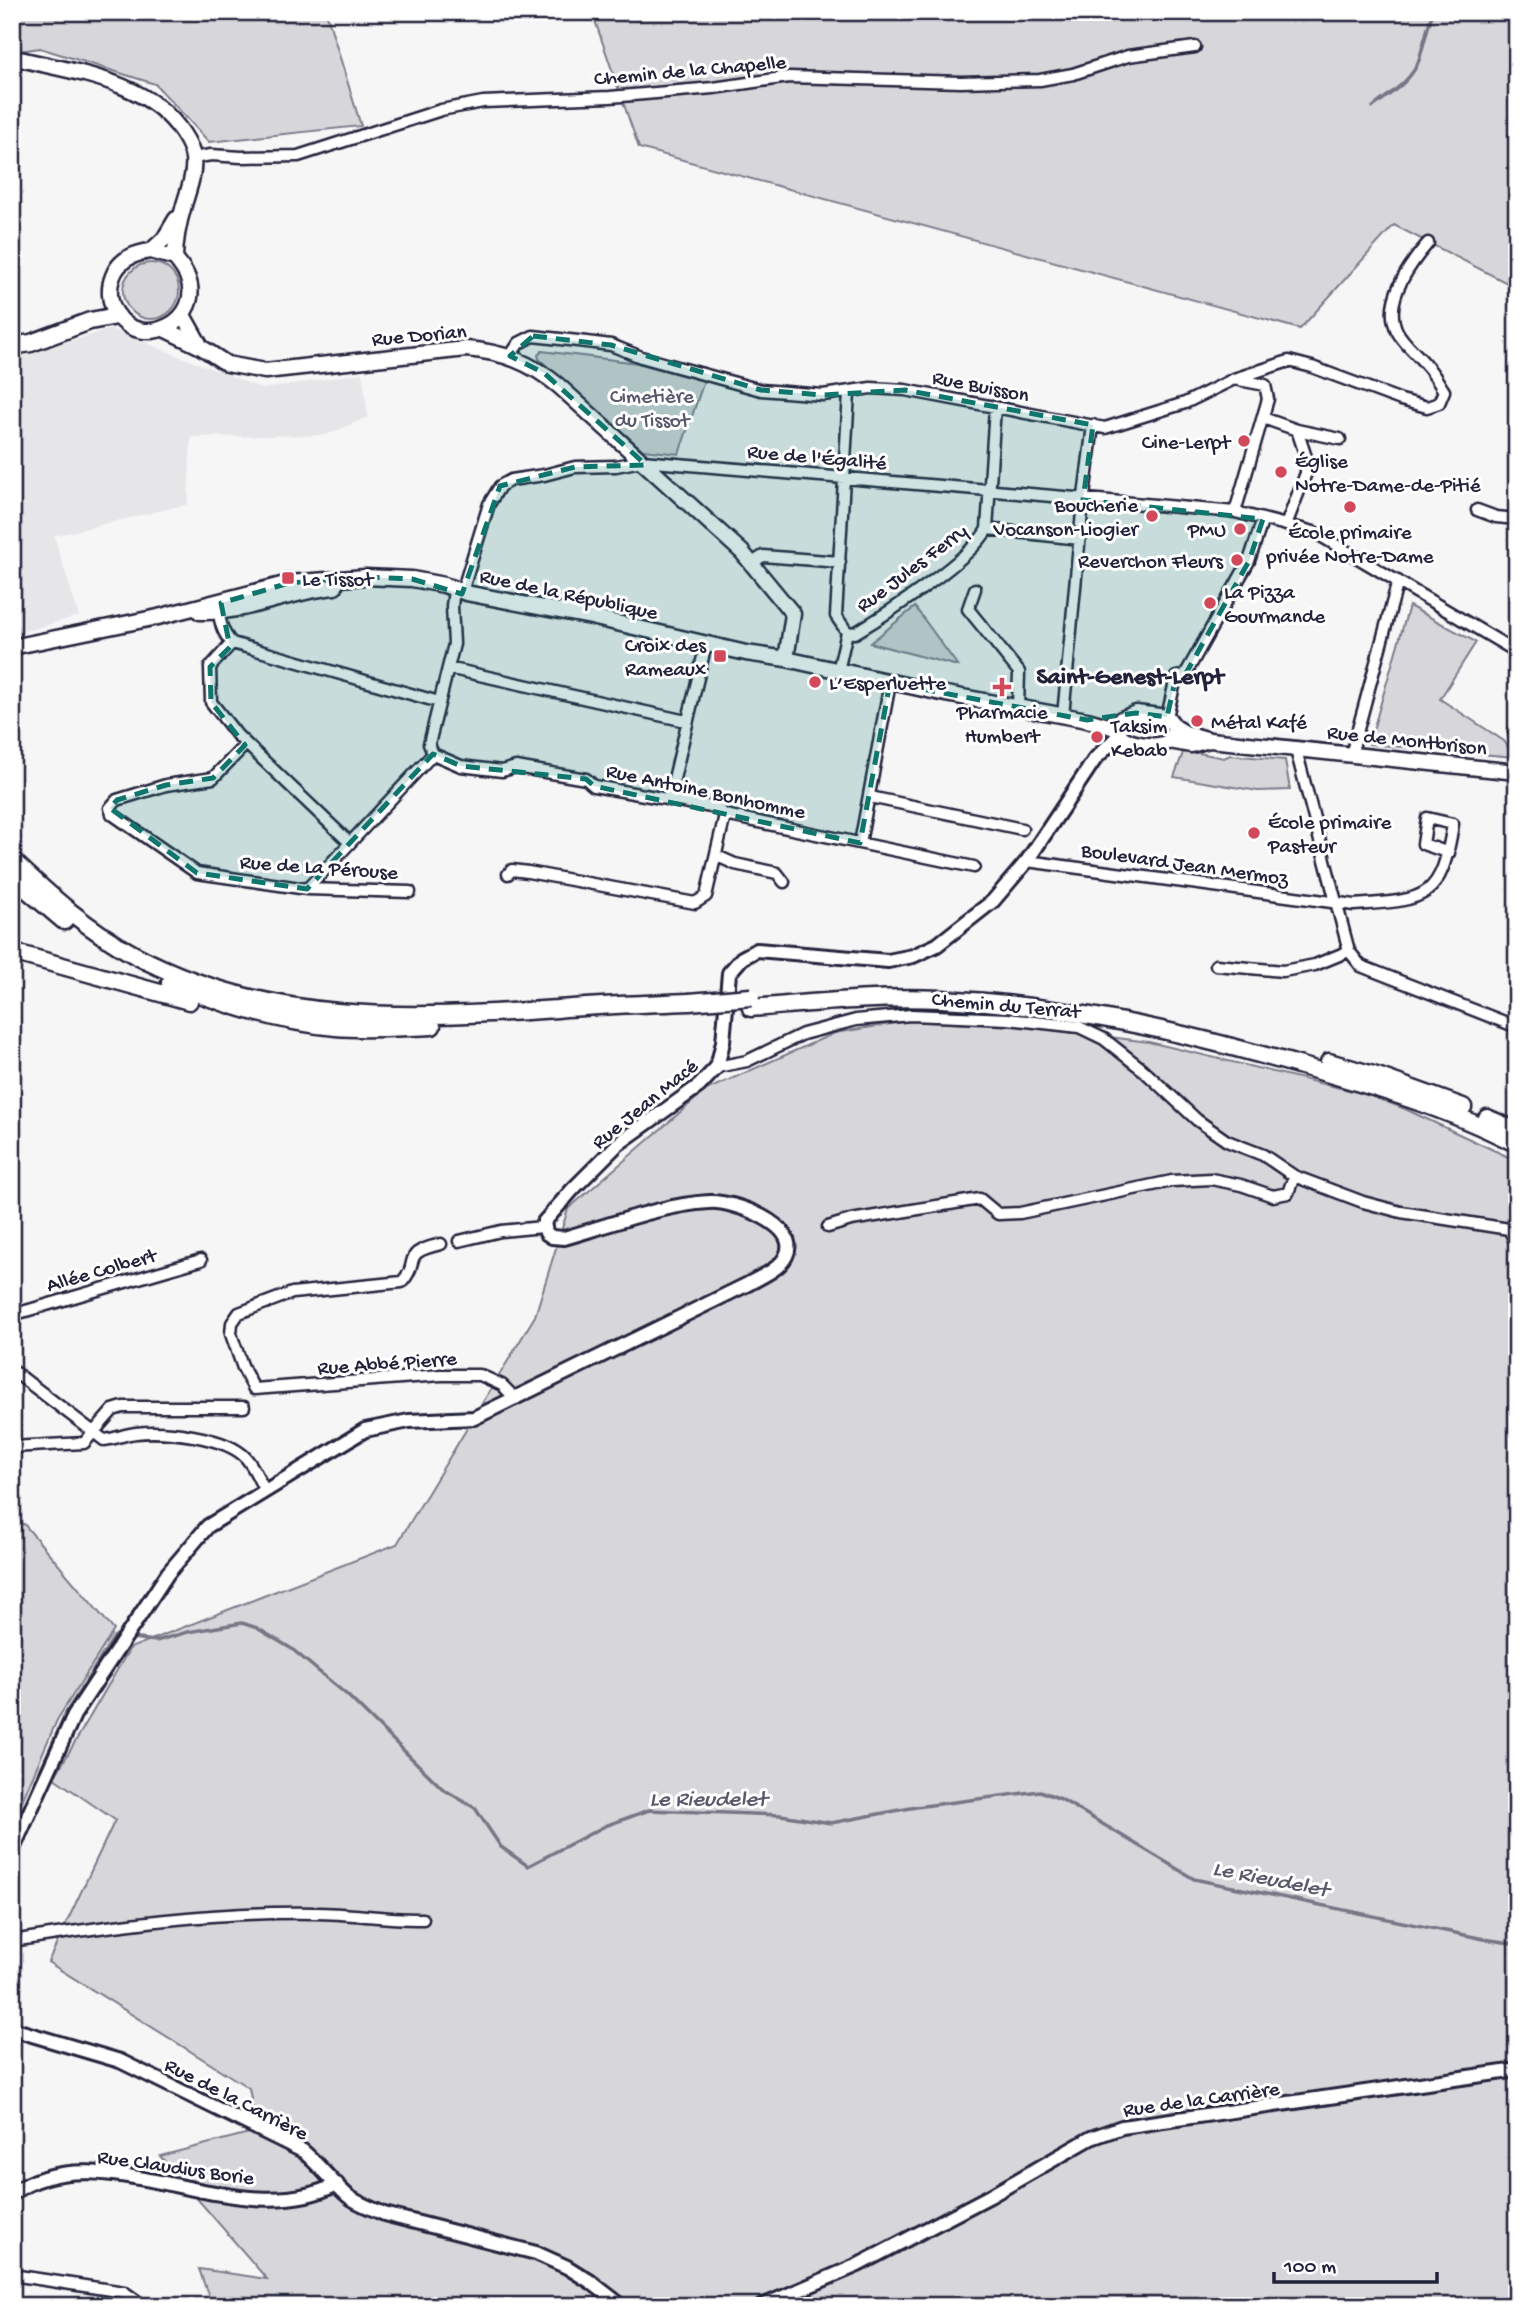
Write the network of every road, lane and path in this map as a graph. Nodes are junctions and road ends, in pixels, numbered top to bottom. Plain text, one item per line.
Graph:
1 (1195, 47) dead end
2 (12, 57) edge
3 (193, 158) junction
4 (184, 206) junction
5 (1428, 243) dead end
6 (151, 251) junction
7 (175, 258) junction
8 (183, 315) junction
9 (117, 316) junction
10 (164, 329) junction
11 (12, 346) edge
12 (201, 347) junction
13 (510, 356) junction
14 (1234, 379) junction
15 (849, 393) junction
16 (995, 407) junction
17 (1263, 418) junction
18 (1093, 425) junction
19 (1297, 430) junction
20 (1340, 439) dead end
21 (642, 461) junction
22 (842, 478) junction
23 (992, 490) junction
24 (1083, 499) junction
25 (1477, 510) dead end
26 (1235, 512) junction
27 (1263, 519) junction
28 (1517, 519) edge
29 (1286, 525) junction
30 (986, 529) junction
31 (1080, 538) junction
32 (840, 562) junction
33 (752, 563) junction
34 (1398, 581) junction
35 (975, 589) dead end
36 (458, 591) junction
37 (220, 608) junction
38 (851, 633) junction
39 (232, 643) junction
40 (706, 644) junction
41 (12, 646) edge
42 (1517, 652) edge
43 (786, 659) junction
44 (448, 668) junction
45 (838, 671) junction
46 (890, 683) junction
47 (439, 702) junction
48 (1018, 708) junction
49 (1063, 716) junction
50 (686, 721) junction
51 (1171, 722) junction
52 (1517, 728) edge
53 (1122, 731) junction
54 (1210, 740) junction
55 (1169, 741) junction
56 (1517, 741) edge
57 (245, 745) junction
58 (1296, 750) junction
59 (433, 754) junction
60 (1351, 755) junction
61 (1517, 772) edge
62 (870, 797) junction
63 (669, 800) junction
64 (725, 815) junction
65 (1022, 829) dead end
66 (349, 842) junction
67 (860, 843) junction
68 (1449, 853) dead end
69 (717, 856) junction
70 (12, 860) edge
71 (1027, 861) junction
72 (974, 867) dead end
73 (508, 874) dead end
74 (12, 877) edge
75 (784, 881) dead end
76 (307, 889) junction
77 (410, 892) dead end
78 (1337, 904) junction
79 (1349, 951) junction
80 (12, 952) edge
81 (1216, 965) dead end
82 (751, 1003) junction
83 (689, 1006) junction
84 (268, 1017) junction
85 (1517, 1027) edge
86 (717, 1067) junction
87 (1517, 1131) edge
88 (1517, 1144) edge
89 (1294, 1176) junction
90 (543, 1227) junction
91 (828, 1227) dead end
92 (459, 1241) dead end
93 (441, 1244) dead end
94 (1517, 1245) edge
95 (201, 1260) dead end
96 (12, 1315) edge
97 (14, 1373) edge
98 (516, 1399) junction
99 (244, 1407) dead end
100 (94, 1434) junction
101 (12, 1447) edge
102 (265, 1491) junction
103 (12, 1851) edge
104 (423, 1919) dead end
105 (12, 1941) edge
106 (12, 2029) edge
107 (1517, 2070) edge
108 (337, 2184) junction
109 (12, 2194) edge
110 (12, 2275) edge
111 (144, 2306) edge
112 (622, 2306) edge
113 (762, 2306) edge

1 - 3 street, Chemin de la Chapelle
2 - 3 main road
3 - 4 main road
4 - 6 main road
4 - 7 main road
5 - 14 street, Rue Buisson
6 - 7 main road
6 - 9 main road
7 - 8 main road
8 - 10 main road
8 - 12 main road, Rue Dorian
9 - 10 main road
9 - 11 highway
10 - 12 main road, Rue Dorian
12 - 13 main road, Rue Dorian
13 - 15 street, Rue Buisson
13 - 21 main road, Rue Dorian
14 - 17 street
14 - 18 street, Rue Buisson
15 - 16 street, Rue Buisson
15 - 22 street
16 - 18 street, Rue Buisson
16 - 23 street
17 - 19 street
17 - 26 street
18 - 24 street
19 - 20 street
19 - 29 street
21 - 22 street, Rue de l'Égalité
21 - 33 main road, Rue Dorian
21 - 36 street, Rue de l'Égalité
22 - 23 street, Rue de l'Égalité
22 - 32 street
23 - 24 street, Rue de l'Égalité
23 - 30 street
24 - 26 street, Rue de l'Égalité
24 - 31 street
25 - 28 street
26 - 27 street, Rue de l'Égalité
27 - 29 street, Rue de l'Égalité
27 - 51 street
29 - 34 street, Rue de l'Égalité
30 - 31 street
30 - 38 street, Rue Jules Ferry
31 - 49 street
32 - 33 street
32 - 38 street
33 - 43 main road, Rue Dorian
34 - 42 street, Rue de l'Égalité
34 - 60 street
35 - 48 street
36 - 37 main road, Rue de la République
36 - 40 main road, Rue de la République
36 - 44 street
37 - 39 street
37 - 41 main road, Rue de la République
38 - 45 street
39 - 47 street
39 - 57 street
40 - 43 main road, Rue de la République
40 - 50 street
43 - 45 main road, Rue de la République
44 - 47 street
44 - 50 street
45 - 46 main road, Rue de la République
46 - 48 main road, Rue de la République
46 - 62 street
47 - 59 street
48 - 49 main road, Rue de la République
49 - 53 main road, Rue de la République
50 - 63 street
51 - 53 main road
51 - 54 main road
51 - 55 main road
52 - 56 street
53 - 55 main road
53 - 71 street, Rue Jean Macé
54 - 55 main road
54 - 58 main road, Rue de Montbrison
57 - 66 street
57 - 76 street, Rue de La Pérouse
58 - 60 main road, Rue de Montbrison
58 - 78 street
59 - 63 street, Rue Antoine Bonhomme
59 - 66 street
60 - 61 main road, Rue de Montbrison
62 - 65 street
62 - 67 street
63 - 64 street, Rue Antoine Bonhomme
64 - 67 street, Rue Antoine Bonhomme
64 - 69 street
66 - 76 street
67 - 72 street, Rue Antoine Bonhomme
68 - 78 street, Boulevard Jean Mermoz
69 - 73 street
69 - 75 street
70 - 83 highway
71 - 78 street, Boulevard Jean Mermoz
71 - 86 street, Rue Jean Macé
74 - 84 highway
76 - 77 street, Rue de La Pérouse
78 - 79 street
79 - 81 street
79 - 85 street
80 - 84 highway
82 - 83 highway, bridge
82 - 87 highway
82 - 88 highway
83 - 84 highway
86 - 89 street, Chemin du Terrat
86 - 90 street, Rue Jean Macé
89 - 91 street
89 - 94 street, Chemin du Terrat
90 - 92 street
90 - 98 street
93 - 98 street, Rue Abbé Pierre
95 - 96 street, Allée Colbert
97 - 100 street
98 - 102 street
99 - 100 street
100 - 101 street
100 - 102 street
102 - 103 street
104 - 105 street
106 - 108 street, Rue de la Carrière
107 - 113 street, Rue de la Carrière
108 - 109 street, Rue Claudius Borie
108 - 112 street, Rue de la Carrière
110 - 111 street

